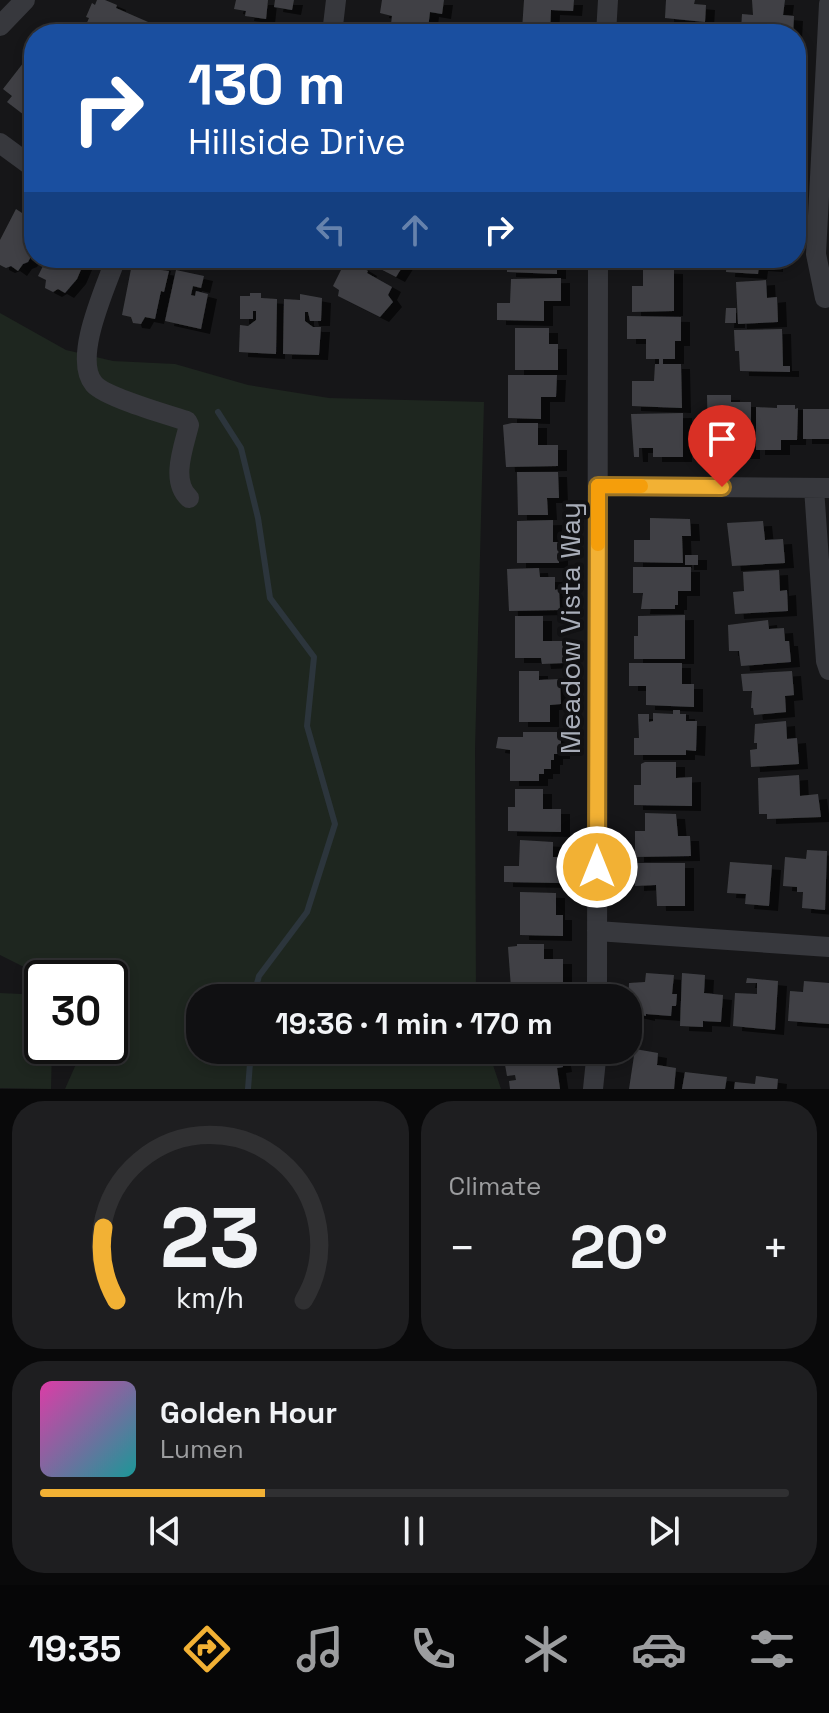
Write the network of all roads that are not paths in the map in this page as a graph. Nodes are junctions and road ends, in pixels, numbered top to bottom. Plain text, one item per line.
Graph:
1 (25, 0) edge
2 (336, 0) edge
3 (608, 0) edge
4 (829, 4) edge
5 (333, 24) edge
6 (607, 24) edge
7 (0, 26) edge
8 (0, 143) edge
9 (24, 161) edge
10 (113, 268) edge
11 (598, 268) edge
12 (825, 298) dead end
13 (598, 486) junction
14 (822, 488) edge
15 (189, 498) dead end
16 (829, 670) edge
17 (597, 931) junction
18 (829, 947) edge
19 (597, 984) edge
20 (596, 1064) edge
21 (593, 1089) edge

1 - 7 street
2 - 5 street
3 - 6 street
4 - 12 street
8 - 9 street
10 - 15 street
11 - 13 street, Meadow Vista Way
13 - 14 street
13 - 17 street, Meadow Vista Way
14 - 16 street
17 - 18 street
17 - 19 street, Meadow Vista Way
20 - 21 street

